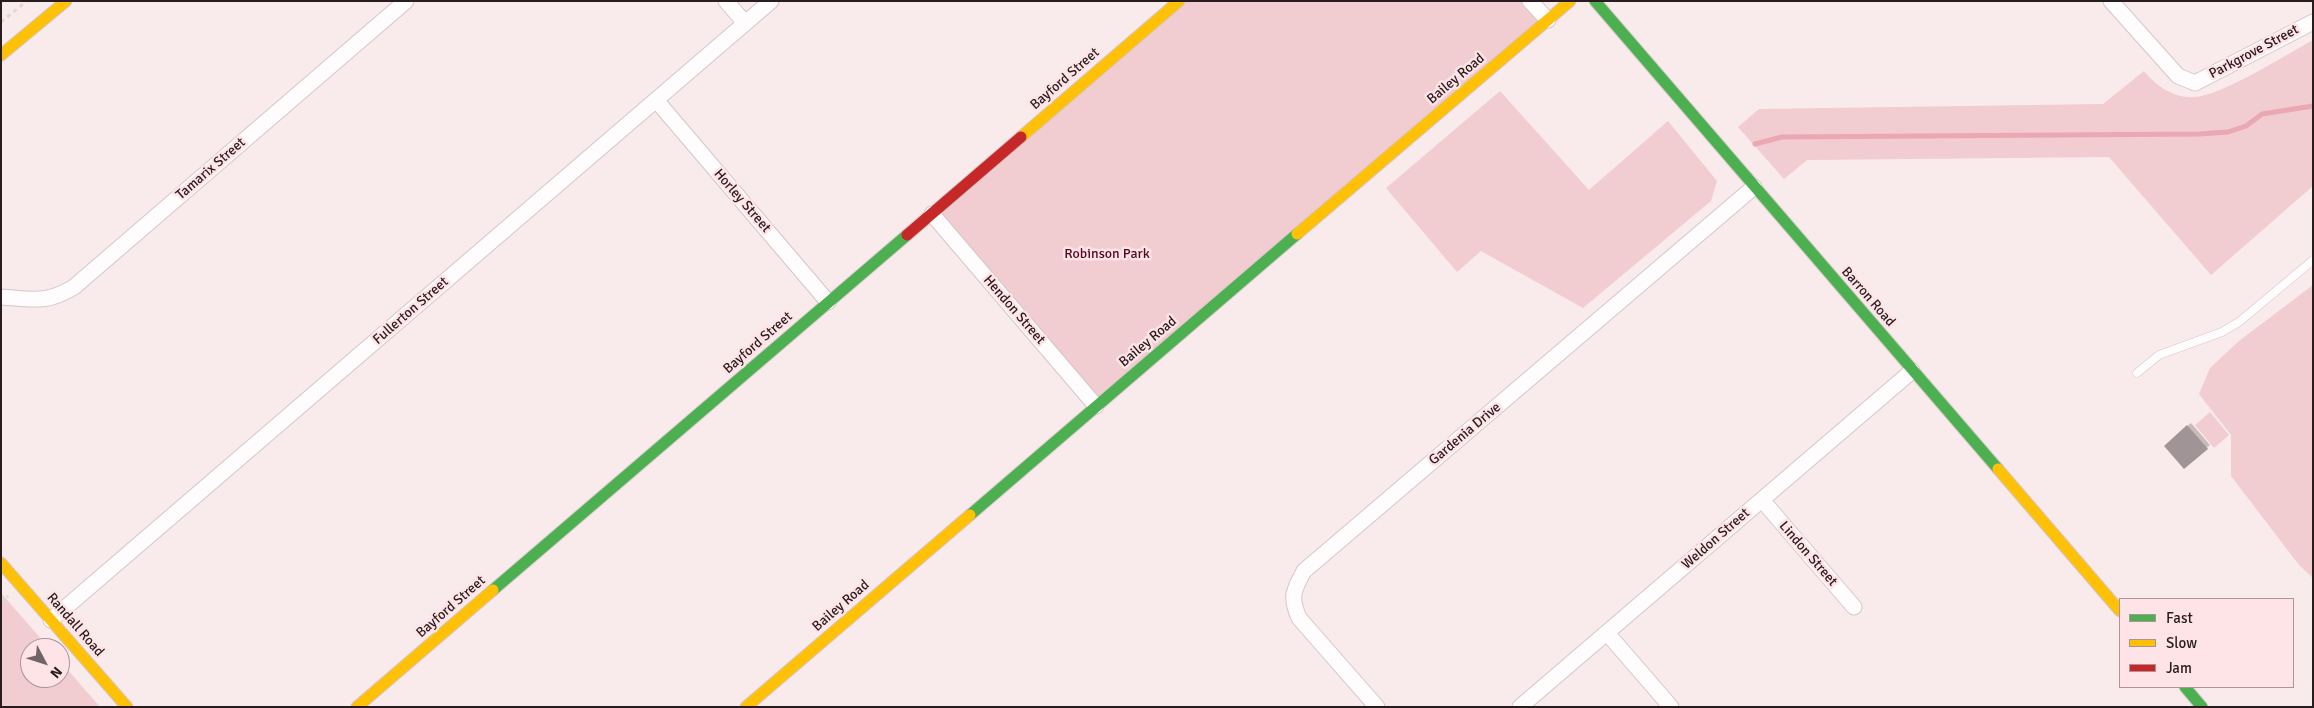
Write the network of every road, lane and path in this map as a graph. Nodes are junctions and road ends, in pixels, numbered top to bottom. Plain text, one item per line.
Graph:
1 (27, 1) edge
2 (66, 1) edge
3 (406, 1) edge
4 (726, 1) edge
5 (771, 1) edge
6 (1178, 1) edge
7 (1530, 1) edge
8 (1570, 1) edge
9 (1595, 1) edge
10 (2111, 1) edge
11 (1548, 20) junction
12 (1, 22) edge
13 (2313, 22) edge
14 (745, 24) junction
15 (1, 55) edge
16 (656, 100) junction
17 (1754, 187) junction
18 (932, 214) junction
19 (2313, 260) edge
20 (1, 297) edge
21 (828, 302) junction
22 (1912, 371) junction
23 (2137, 372) dead end
24 (1096, 406) junction
25 (1762, 500) junction
26 (1, 563) edge
27 (1854, 607) dead end
28 (2119, 611) edge
29 (51, 620) junction
30 (1607, 633) junction
31 (2186, 688) edge
32 (127, 707) edge
33 (357, 707) edge
34 (746, 707) edge
35 (1377, 707) edge
36 (1520, 707) edge
37 (1672, 707) edge
38 (2202, 707) edge

1 - 12 path
2 - 15 street
3 - 20 street, Tamarix Street
4 - 14 street
5 - 14 street, Fullerton Street
6 - 18 street, Bayford Street
7 - 11 street
8 - 11 street, Bailey Road
9 - 17 street, Barron Road
10 - 13 street, Parkgrove Street
11 - 24 street, Bailey Road
14 - 16 street, Fullerton Street
16 - 21 street, Horley Street
16 - 29 street, Fullerton Street
17 - 22 street, Barron Road
17 - 35 street, Gardenia Drive
18 - 21 street, Bayford Street
18 - 24 street, Hendon Street
19 - 23 lane
21 - 33 street, Bayford Street
22 - 25 street, Weldon Street
22 - 28 street, Barron Road
24 - 34 street, Bailey Road
25 - 27 street, Lindon Street
25 - 30 street, Weldon Street
26 - 29 street, Randall Road
29 - 32 street, Randall Road
30 - 36 street, Weldon Street
30 - 37 street
31 - 38 street

